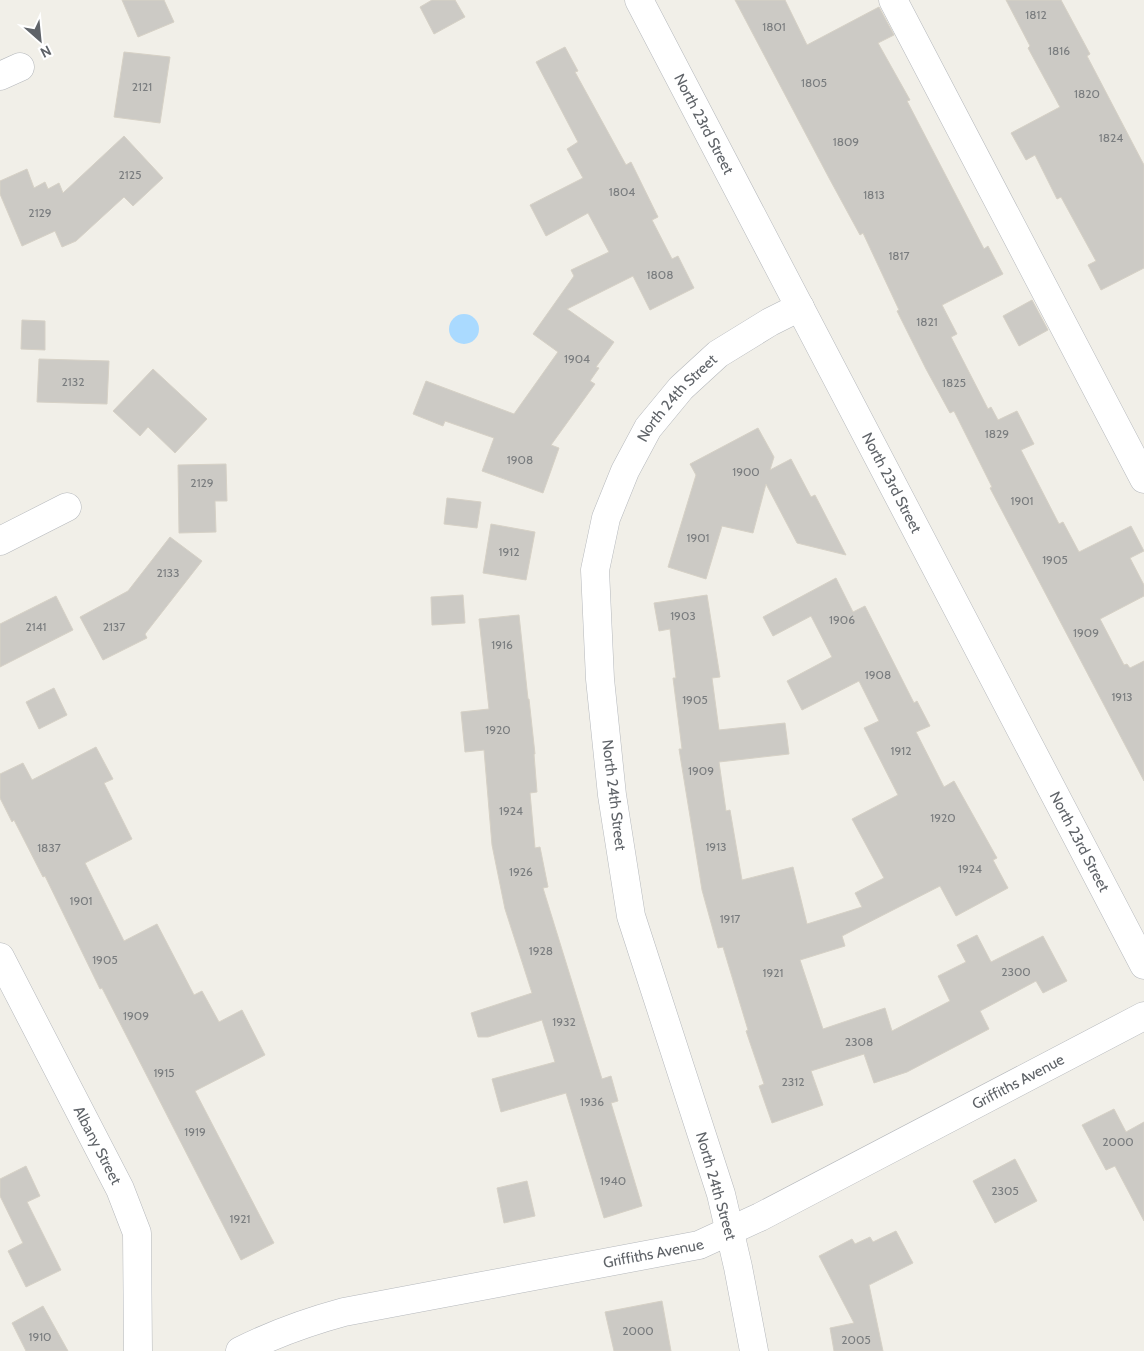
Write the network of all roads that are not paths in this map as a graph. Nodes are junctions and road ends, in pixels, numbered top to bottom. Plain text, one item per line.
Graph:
1 (639, 0) edge
2 (893, 0) edge
3 (800, 307) junction
4 (1144, 479) edge
5 (67, 507) dead end
6 (0, 541) edge
7 (0, 957) edge
8 (1144, 965) edge
9 (8, 993) edge
10 (1144, 1016) edge
11 (729, 1231) junction
12 (138, 1351) edge
13 (240, 1351) edge
14 (754, 1351) edge

1 - 3 street, North 23rd Street
2 - 4 street
3 - 8 street, North 23rd Street
3 - 11 street, North 24th Street
5 - 6 street
7 - 9 street, Albany Street
9 - 12 street, Albany Street
10 - 11 street, Griffiths Avenue
11 - 13 street, Griffiths Avenue
11 - 14 street, North 24th Street

